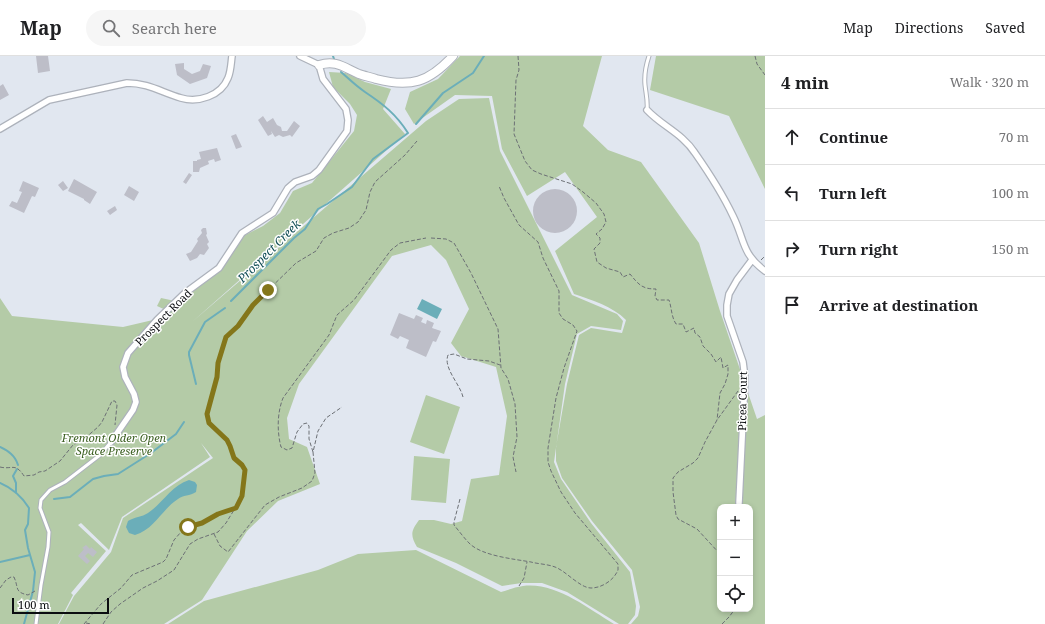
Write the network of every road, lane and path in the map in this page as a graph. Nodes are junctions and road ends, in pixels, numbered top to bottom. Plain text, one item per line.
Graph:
1 (232, 56) edge
2 (300, 56) edge
3 (453, 56) edge
4 (518, 56) edge
5 (649, 56) edge
6 (755, 56) edge
7 (319, 65) junction
8 (765, 75) edge
9 (648, 110) joint
10 (0, 129) edge
11 (418, 141) dead end
12 (499, 186) dead end
13 (426, 238) dead end
14 (431, 238) dead end
15 (752, 260) junction
16 (765, 271) edge
17 (501, 365) junction
18 (738, 390) dead end
19 (463, 397) dead end
20 (342, 407) dead end
21 (717, 420) junction
22 (113, 440) junction
23 (313, 452) junction
24 (0, 467) edge
25 (516, 472) dead end
26 (460, 499) dead end
27 (739, 503) dead end
28 (235, 508) junction
29 (214, 534) junction
30 (717, 551) edge
31 (527, 562) junction
32 (519, 586) dead end
33 (0, 588) edge
34 (34, 592) dead end
35 (732, 612) edge
36 (84, 623) edge
37 (36, 624) edge
38 (91, 624) edge
39 (103, 624) edge
40 (722, 624) edge

1 - 10 street
2 - 7 street
3 - 7 street
4 - 21 path
5 - 9 lane
6 - 8 path
7 - 22 street, Prospect Road
9 - 15 street
11 - 28 path
12 - 31 path
13 - 23 path
14 - 17 path
15 - 16 street
15 - 27 street, Picea Court
17 - 19 path
17 - 25 path
18 - 21 path
20 - 23 path
21 - 30 path
22 - 24 path
22 - 37 lane, Prospect Road
23 - 29 path
26 - 31 path
28 - 29 path
28 - 36 path
29 - 39 path
31 - 32 path
33 - 34 path
35 - 40 path
36 - 38 path

